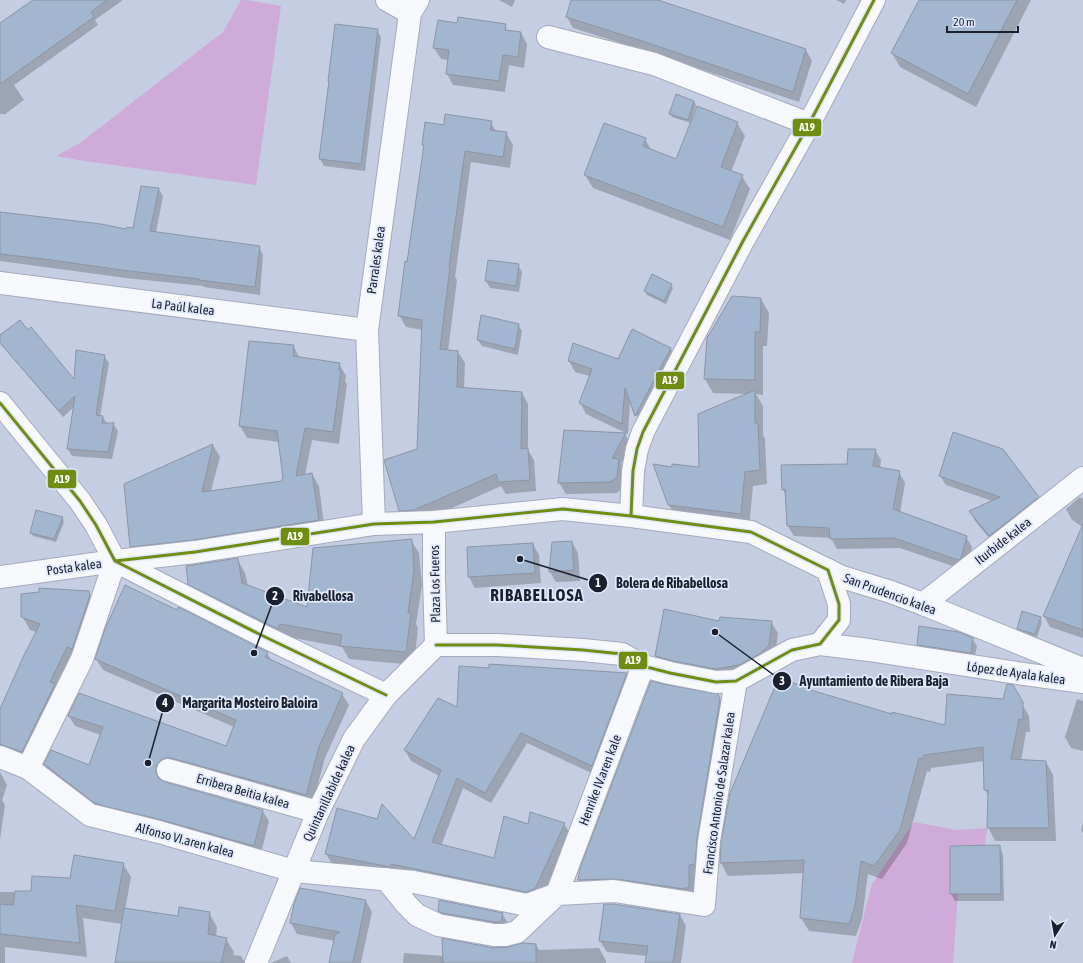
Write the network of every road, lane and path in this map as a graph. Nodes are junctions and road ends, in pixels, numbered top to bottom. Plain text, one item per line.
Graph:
1 (387, 0) edge
2 (874, 0) edge
3 (414, 7) edge
4 (548, 38) dead end
5 (809, 124) junction
6 (0, 283) edge
7 (367, 330) junction
8 (0, 403) edge
9 (1083, 478) edge
10 (631, 516) junction
11 (434, 522) junction
12 (374, 524) junction
13 (115, 561) junction
14 (828, 570) junction
15 (0, 577) edge
16 (923, 604) junction
17 (820, 644) junction
18 (436, 645) junction
19 (643, 666) junction
20 (1083, 669) edge
21 (736, 681) junction
22 (1083, 682) edge
23 (386, 694) junction
24 (0, 757) edge
25 (28, 768) junction
26 (168, 770) dead end
27 (318, 812) junction
28 (294, 871) junction
29 (386, 879) junction
30 (557, 894) junction
31 (704, 906) joint
32 (256, 963) edge

1 - 3 street
2 - 5 street
3 - 7 street, Parrales kalea
4 - 5 street
5 - 10 street
6 - 7 street, La Paúl kalea
7 - 12 street, Parrales kalea
8 - 13 street
9 - 16 street, Iturbide kalea
10 - 11 street, San Prudencio kalea
10 - 14 street, San Prudencio kalea
11 - 12 street, Posta kalea
11 - 18 street, Plaza Los Fueros
12 - 13 street, Posta kalea
13 - 15 street, Posta kalea
13 - 23 street
13 - 25 street
14 - 16 street, San Prudencio kalea
14 - 17 street
16 - 20 street, San Prudencio kalea
17 - 21 street, López de Ayala kalea
17 - 22 street, López de Ayala kalea
18 - 19 street, López de Ayala kalea
18 - 23 street, Quintanillabide kalea
19 - 21 street, López de Ayala kalea
19 - 30 street, Henrike IV.aren kale
21 - 31 street, Francisco Antonio de Salazar kalea
23 - 27 street, Quintanillabide kalea
24 - 25 street, Alfonso VI.aren kalea
25 - 28 street, Alfonso VI.aren kalea
26 - 27 street, Erribera Beitia kalea
27 - 28 street, Quintanillabide kalea
28 - 29 street, Alfonso VI.aren kalea
28 - 32 street, Quintanillabide kalea
29 - 30 street, Alfonso VI.aren kalea
29 - 30 street
30 - 31 street, Alfonso VI.aren kalea

